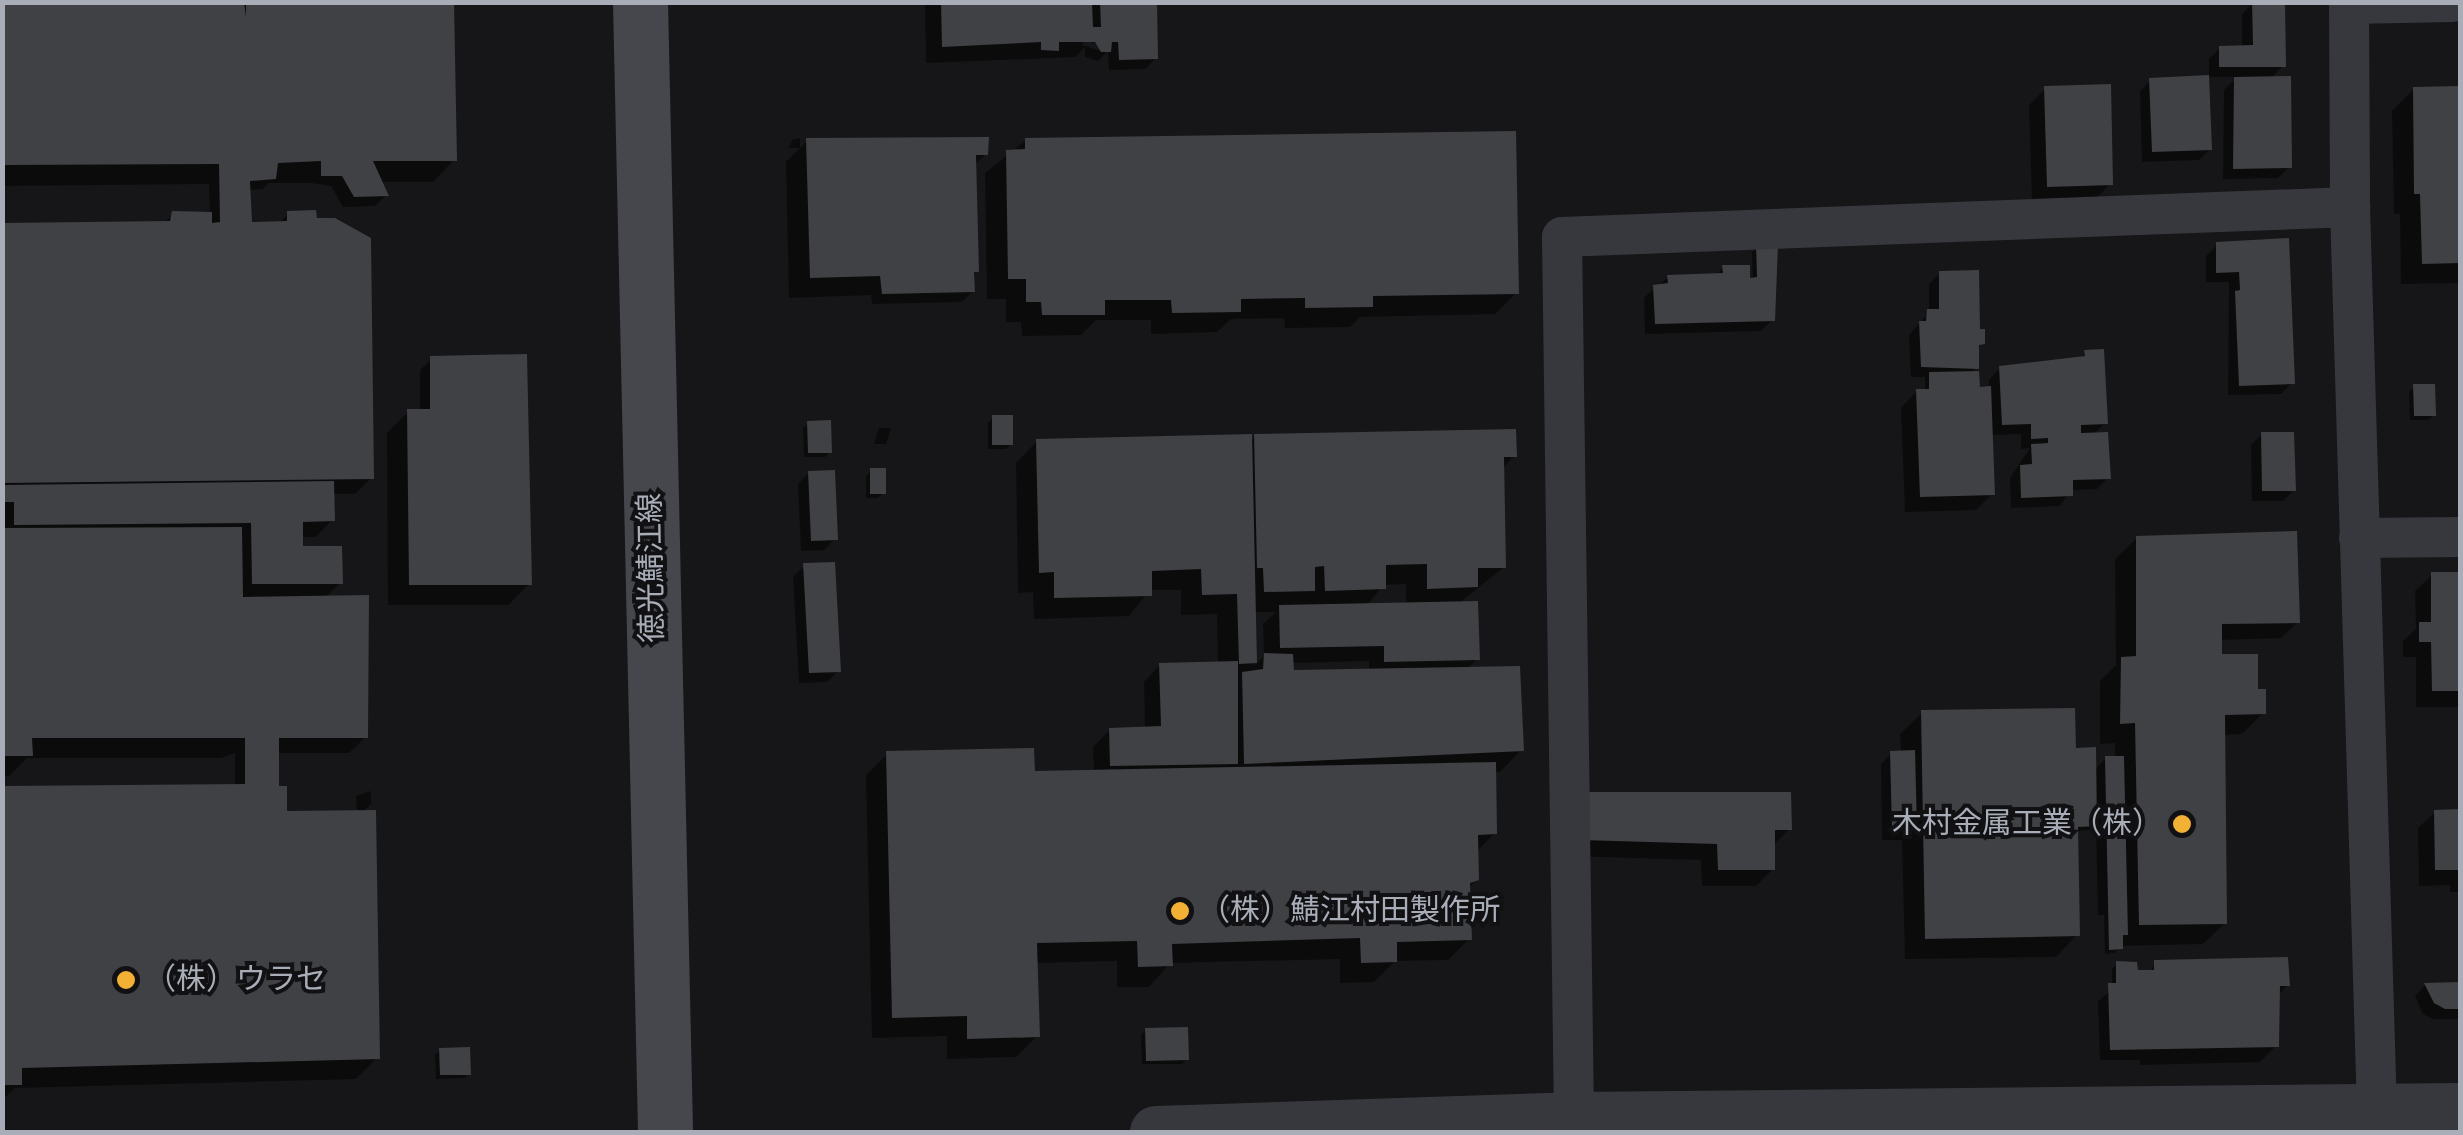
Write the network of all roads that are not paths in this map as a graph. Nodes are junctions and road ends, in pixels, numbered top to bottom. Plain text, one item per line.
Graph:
1 (640, 2) edge
2 (2452, 2) edge
3 (2349, 4) edge
4 (2350, 208) junction
5 (2460, 537) edge
6 (2360, 538) junction
7 (2460, 1110) edge
8 (2377, 1111) junction
9 (1574, 1118) junction
10 (666, 1132) edge
11 (1156, 1132) edge

1 - 10 main road, 徳光鯖江線
2 - 3 street
3 - 4 street
4 - 6 street
4 - 9 street
5 - 6 street
6 - 8 street
7 - 8 street
8 - 9 street
9 - 11 street

